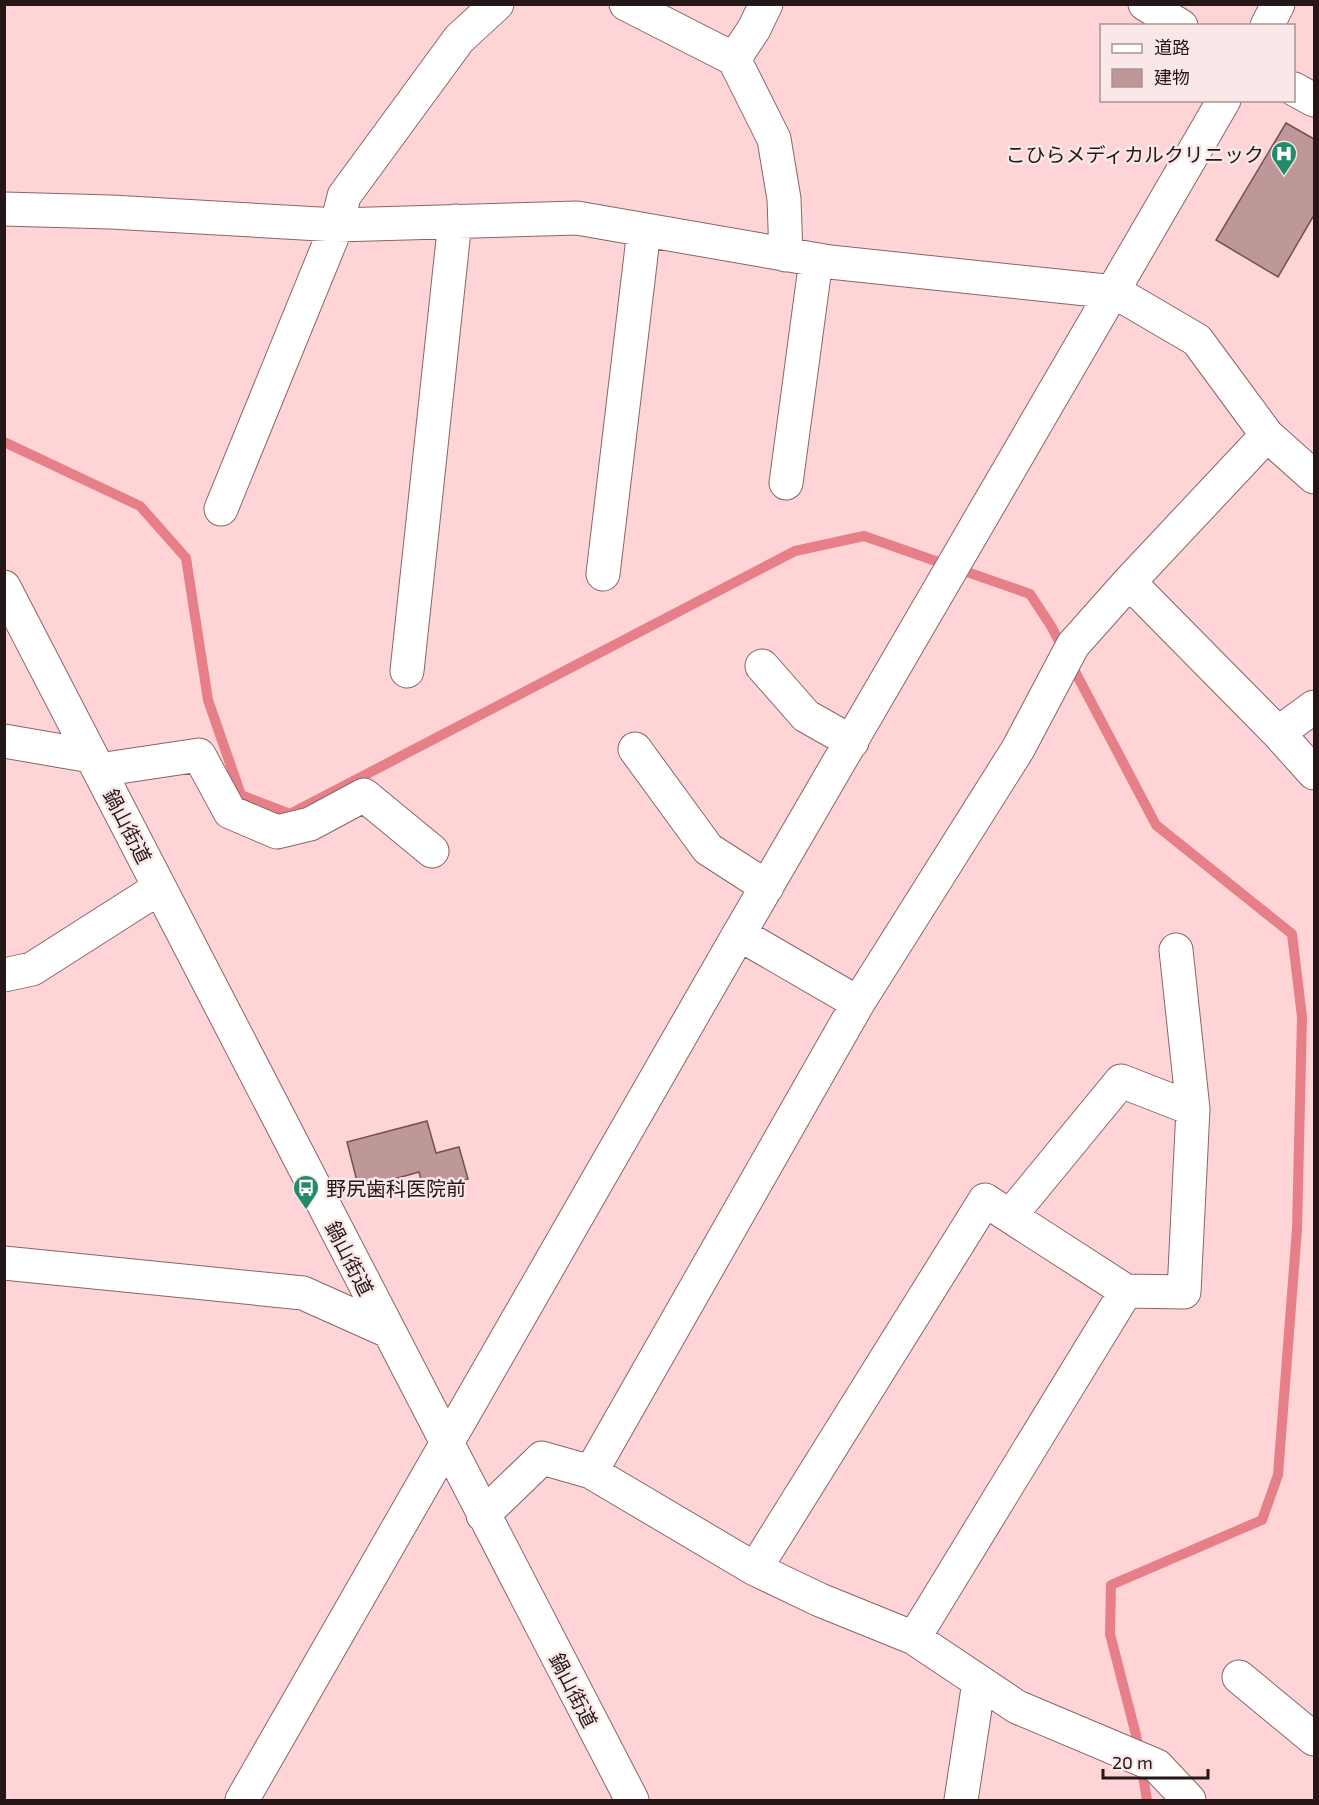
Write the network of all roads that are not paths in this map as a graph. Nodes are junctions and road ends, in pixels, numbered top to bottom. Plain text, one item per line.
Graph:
1 (497, 4) edge
2 (626, 4) edge
3 (766, 4) edge
4 (1145, 4) edge
5 (1278, 4) edge
6 (1178, 24) edge
7 (1268, 24) edge
8 (734, 59) junction
9 (1295, 89) edge
10 (1314, 100) edge
11 (1223, 102) edge
12 (4, 208) edge
13 (455, 221) junction
14 (337, 225) junction
15 (644, 230) junction
16 (801, 257) junction
17 (1115, 292) junction
18 (1267, 435) junction
19 (1314, 477) edge
20 (786, 483) dead end
21 (221, 509) dead end
22 (603, 574) dead end
23 (1129, 582) junction
24 (4, 587) edge
25 (762, 666) dead end
26 (407, 671) dead end
27 (1314, 707) edge
28 (1278, 733) junction
29 (4, 741) edge
30 (852, 742) junction
31 (635, 749) dead end
32 (95, 763) junction
33 (1314, 773) edge
34 (432, 851) dead end
35 (767, 887) junction
36 (159, 888) junction
37 (740, 934) junction
38 (1176, 950) dead end
39 (4, 975) edge
40 (858, 1004) junction
41 (1193, 1109) junction
42 (1010, 1216) junction
43 (4, 1263) edge
44 (1126, 1291) junction
45 (388, 1331) junction
46 (447, 1446) junction
47 (591, 1472) junction
48 (483, 1515) junction
49 (755, 1569) junction
50 (914, 1638) junction
51 (1239, 1677) dead end
52 (980, 1682) junction
53 (1314, 1739) edge
54 (242, 1800) edge
55 (632, 1800) edge
56 (961, 1800) edge
57 (1190, 1800) edge

1 - 14 street
2 - 8 street
3 - 8 street
4 - 6 street
5 - 7 street
8 - 16 street
9 - 10 street
11 - 17 street
12 - 14 street
13 - 14 street
13 - 15 street
13 - 26 street
14 - 21 street
15 - 16 street
15 - 22 street
16 - 17 street
16 - 20 street
17 - 18 street
17 - 30 street
18 - 19 street
18 - 23 street
23 - 28 street
23 - 40 street
24 - 32 street, 鍋山街道
25 - 30 street
27 - 28 street
28 - 33 street
29 - 32 street
30 - 35 street
31 - 35 street
32 - 34 street
32 - 36 street, 鍋山街道
35 - 37 street
36 - 39 street
36 - 45 street, 鍋山街道
37 - 40 street
37 - 46 street
38 - 41 street
40 - 47 street
41 - 42 street
41 - 44 street
42 - 44 street
42 - 49 street
43 - 45 street
44 - 50 street
45 - 46 street, 鍋山街道
46 - 48 street, 鍋山街道
46 - 54 street
47 - 48 street
47 - 49 street
48 - 55 street, 鍋山街道
49 - 50 street
50 - 52 street
51 - 53 street
52 - 56 street
52 - 57 street

